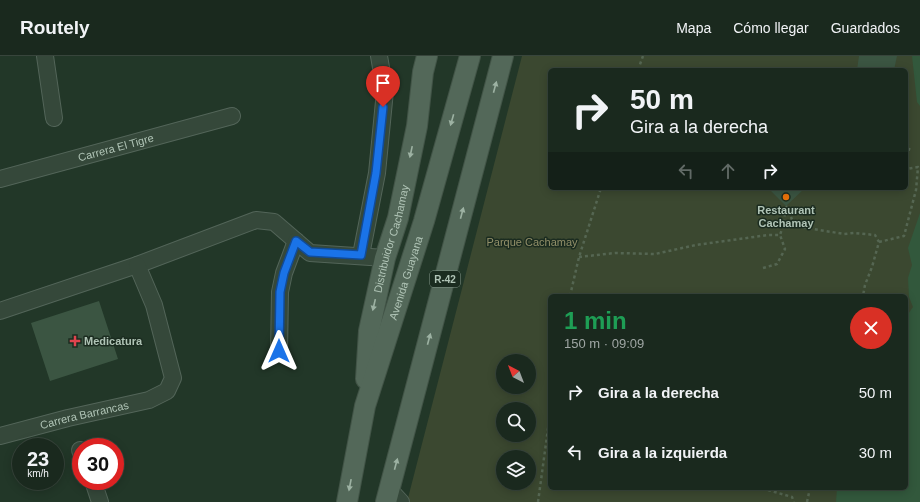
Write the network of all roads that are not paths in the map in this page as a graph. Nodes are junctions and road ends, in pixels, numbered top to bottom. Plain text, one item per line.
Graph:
1 (45, 56) edge
2 (379, 56) edge
3 (470, 56) edge
4 (503, 56) edge
5 (424, 61) edge
6 (232, 116) dead end
7 (54, 118) dead end
8 (0, 180) edge
9 (296, 241) junction
10 (361, 255) junction
11 (385, 258) junction
12 (137, 265) junction
13 (0, 311) edge
14 (279, 351) dead end
15 (365, 406) junction
16 (0, 436) edge
17 (96, 490) edge
18 (392, 498) edge
19 (100, 502) edge
20 (347, 502) edge

1 - 7 street
2 - 10 street
3 -> 15 main road, Avenida Guayana
18 -> 4 main road, R-42
5 -> 11 main road, Distribuidor Cachamay
6 - 8 street, Carrera El Tigre
9 - 10 street
9 - 12 street
9 - 14 street
10 - 11 street
11 -> 15 main road, Distribuidor Cachamay
12 - 13 street
12 - 16 street, Carrera Barrancas
15 -> 20 main road, Avenida Guayana
17 - 19 street

